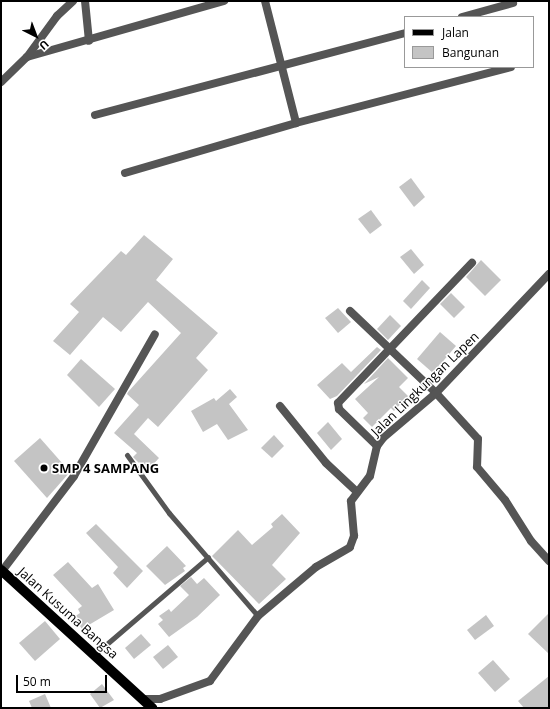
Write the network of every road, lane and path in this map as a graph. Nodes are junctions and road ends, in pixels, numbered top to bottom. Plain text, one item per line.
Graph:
1 (73, 1) edge
2 (85, 1) edge
3 (224, 1) edge
4 (265, 1) edge
5 (513, 3) dead end
6 (466, 16) edge
7 (404, 33) edge
8 (89, 40) junction
9 (27, 57) junction
10 (282, 66) junction
11 (507, 68) edge
12 (1, 82) edge
13 (95, 114) dead end
14 (296, 123) junction
15 (125, 173) dead end
16 (472, 263) dead end
17 (549, 274) edge
18 (350, 311) dead end
19 (156, 334) dead end
20 (390, 350) junction
21 (436, 393) junction
22 (280, 406) dead end
23 (378, 446) junction
24 (127, 456) dead end
25 (357, 492) junction
26 (208, 556) junction
27 (549, 561) edge
28 (2, 571) edge
29 (258, 616) junction
30 (95, 654) junction
31 (143, 699) junction
32 (152, 708) edge

1 - 9 street
2 - 8 street
3 - 8 street
4 - 10 street
5 - 6 street
7 - 10 street
8 - 9 street
9 - 12 street
10 - 13 street
10 - 14 street
11 - 14 street
14 - 15 street
16 - 20 street
17 - 21 street, Jalan Lingkungan Lapen
18 - 20 street
19 - 28 street
20 - 21 street
20 - 23 street
21 - 23 street, Jalan Lingkungan Lapen
21 - 27 street
22 - 25 street
23 - 25 street, Jalan Lingkungan Lapen
24 - 26 lane
25 - 29 street, Jalan Lingkungan Lapen
26 - 29 lane
26 - 30 lane
28 - 30 main road, Jalan Kusuma Bangsa
29 - 31 street, Jalan Lingkungan Lapen
30 - 31 main road, Jalan Kusuma Bangsa
31 - 32 main road, Jalan Kusuma Bangsa

